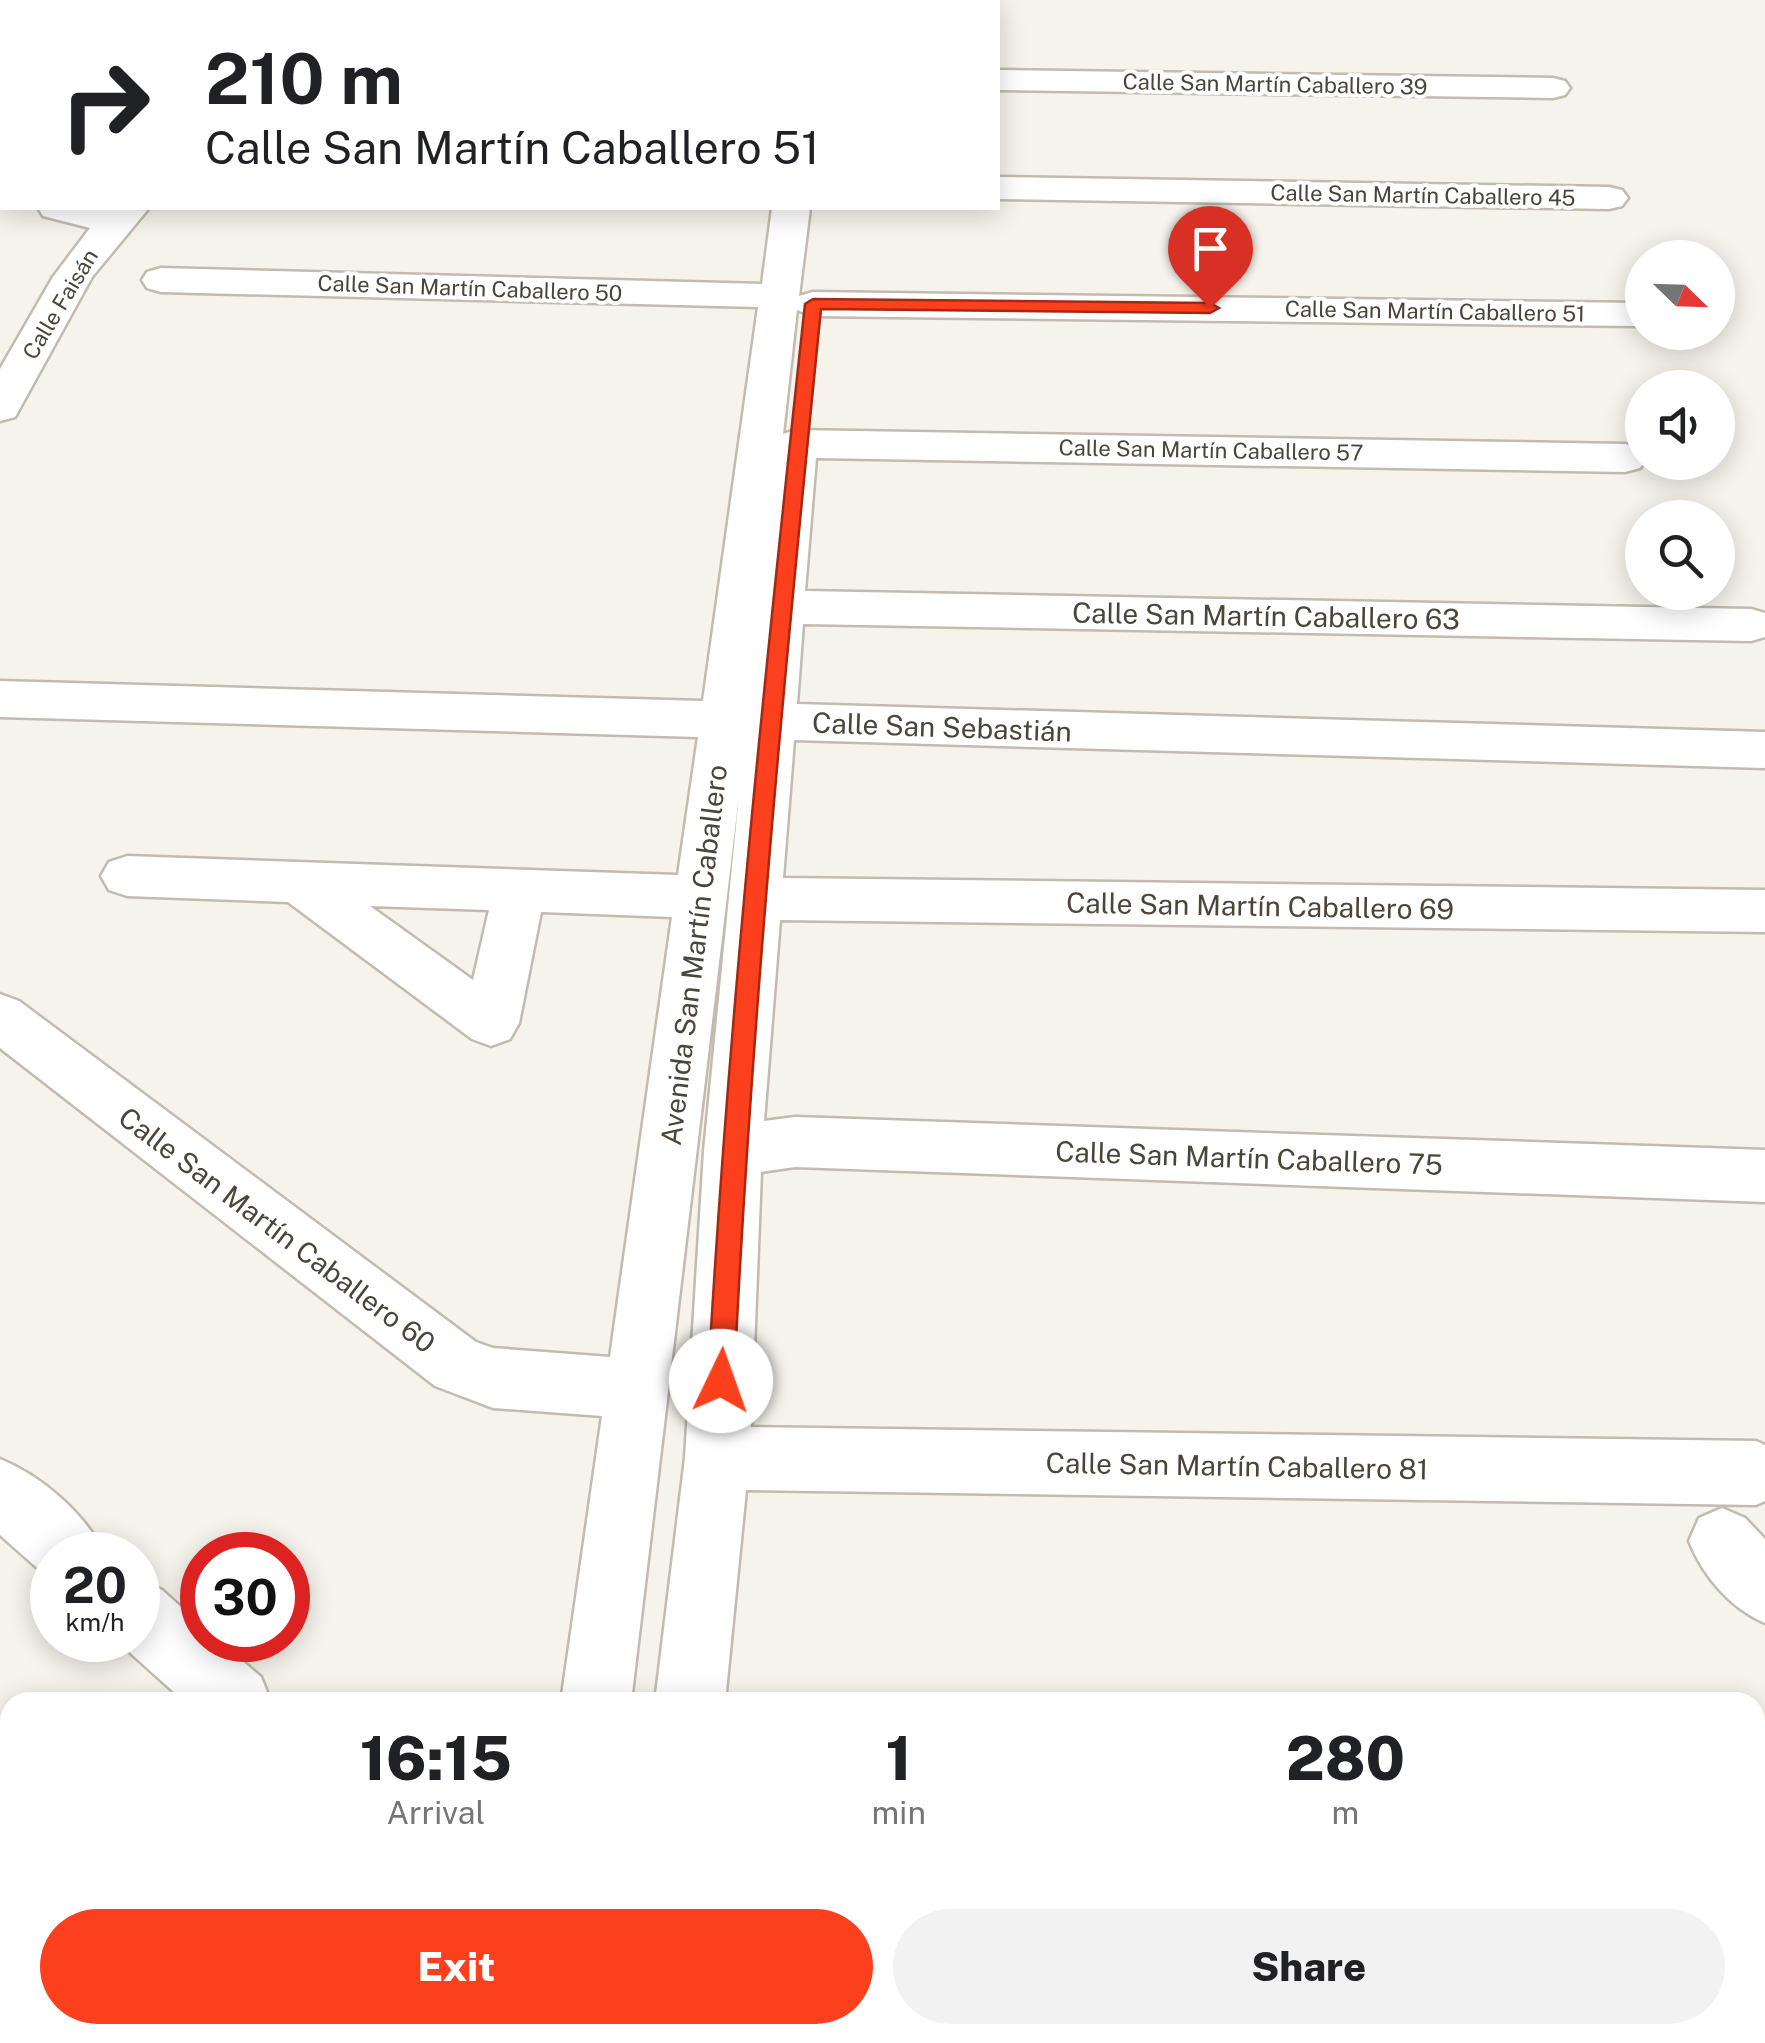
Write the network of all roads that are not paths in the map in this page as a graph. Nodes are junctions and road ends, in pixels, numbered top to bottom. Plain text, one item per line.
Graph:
1 (1000, 80) edge
2 (1553, 88) dead end
3 (1000, 188) edge
4 (1609, 198) dead end
5 (75, 210) edge
6 (790, 210) edge
7 (824, 210) edge
8 (122, 215) edge
9 (161, 280) dead end
10 (796, 300) junction
11 (1625, 314) edge
12 (5, 387) edge
13 (796, 444) junction
14 (1625, 458) dead end
15 (781, 607) junction
16 (1751, 625) dead end
17 (0, 698) edge
18 (0, 732) edge
19 (745, 737) junction
20 (1765, 750) edge
21 (1765, 779) edge
22 (127, 876) dead end
23 (297, 882) junction
24 (520, 890) junction
25 (728, 898) junction
26 (1765, 912) edge
27 (0, 1017) edge
28 (733, 1151) junction
29 (1765, 1176) edge
30 (639, 1388) junction
31 (717, 1458) junction
32 (1756, 1473) dead end
33 (0, 1491) edge
34 (46, 1532) edge
35 (1722, 1541) dead end
36 (1765, 1589) edge
37 (160, 1634) edge
38 (225, 1692) edge
39 (597, 1692) edge
40 (691, 1692) edge

1 - 2 street, Calle San Martín Caballero 39
3 - 4 street, Calle San Martín Caballero 45
5 - 8 street
6 - 10 street, Avenida San Martín Caballero
7 - 10 street, Avenida San Martín Caballero
8 - 12 street, Calle Faisán
9 - 10 street, Calle San Martín Caballero 50
10 - 11 street, Calle San Martín Caballero 51
10 - 13 street, Avenida San Martín Caballero
10 - 19 street, Avenida San Martín Caballero
13 - 14 street, Calle San Martín Caballero 57
13 - 15 street, Avenida San Martín Caballero
15 - 16 street, Calle San Martín Caballero 63
15 - 19 street, Avenida San Martín Caballero
17 - 19 street, Calle San Sebastián
18 - 19 street, Calle San Sebastián
19 - 20 street, Calle San Sebastián
19 - 21 street, Calle San Sebastián
19 - 25 street, Avenida San Martín Caballero
22 - 23 street, Calle San Martín Caballero 69
23 - 24 street, Calle San Martín Caballero 69
23 - 24 street
24 - 25 street, Calle San Martín Caballero 69
25 - 26 street, Calle San Martín Caballero 69
25 - 28 street, Avenida San Martín Caballero
25 - 30 street, Avenida San Martín Caballero
27 - 30 street, Calle San Martín Caballero 60
28 - 29 street, Calle San Martín Caballero 75
28 - 31 street, Avenida San Martín Caballero
30 - 39 street, Avenida San Martín Caballero
31 - 32 street, Calle San Martín Caballero 81
31 - 40 street, Avenida San Martín Caballero
33 - 34 street
35 - 36 street
37 - 38 street

